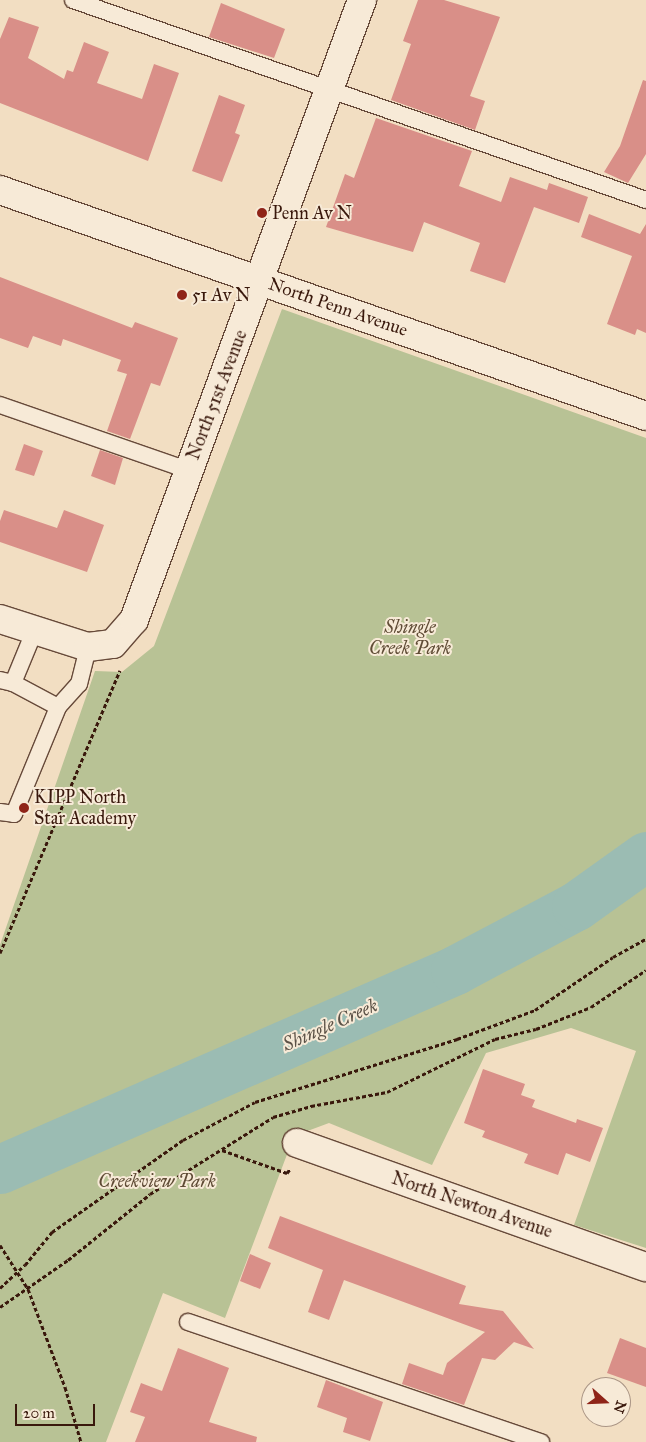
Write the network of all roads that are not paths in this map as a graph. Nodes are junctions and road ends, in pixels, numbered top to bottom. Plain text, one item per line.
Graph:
1 (73, 0) edge
2 (362, 0) edge
3 (331, 89) junction
4 (0, 190) edge
5 (646, 200) edge
6 (261, 280) junction
7 (0, 405) edge
8 (646, 416) edge
9 (188, 470) junction
10 (0, 619) edge
11 (34, 632) junction
12 (101, 646) junction
13 (6, 682) edge
14 (58, 707) junction
15 (0, 812) edge
16 (304, 1146) road end
17 (646, 1267) edge
18 (188, 1322) dead end
19 (541, 1442) edge

1 - 3 lane
2 - 3 street, North 51st Avenue
3 - 5 lane
3 - 6 street, North 51st Avenue
4 - 6 street, North Penn Avenue
6 - 8 street, North Penn Avenue
6 - 9 street, North 51st Avenue
7 - 9 lane
9 - 12 street, North 51st Avenue
10 - 11 street
11 - 12 street
11 - 13 lane
12 - 14 lane
13 - 14 lane
14 - 15 lane
16 - 17 street, North Newton Avenue
18 - 19 lane

